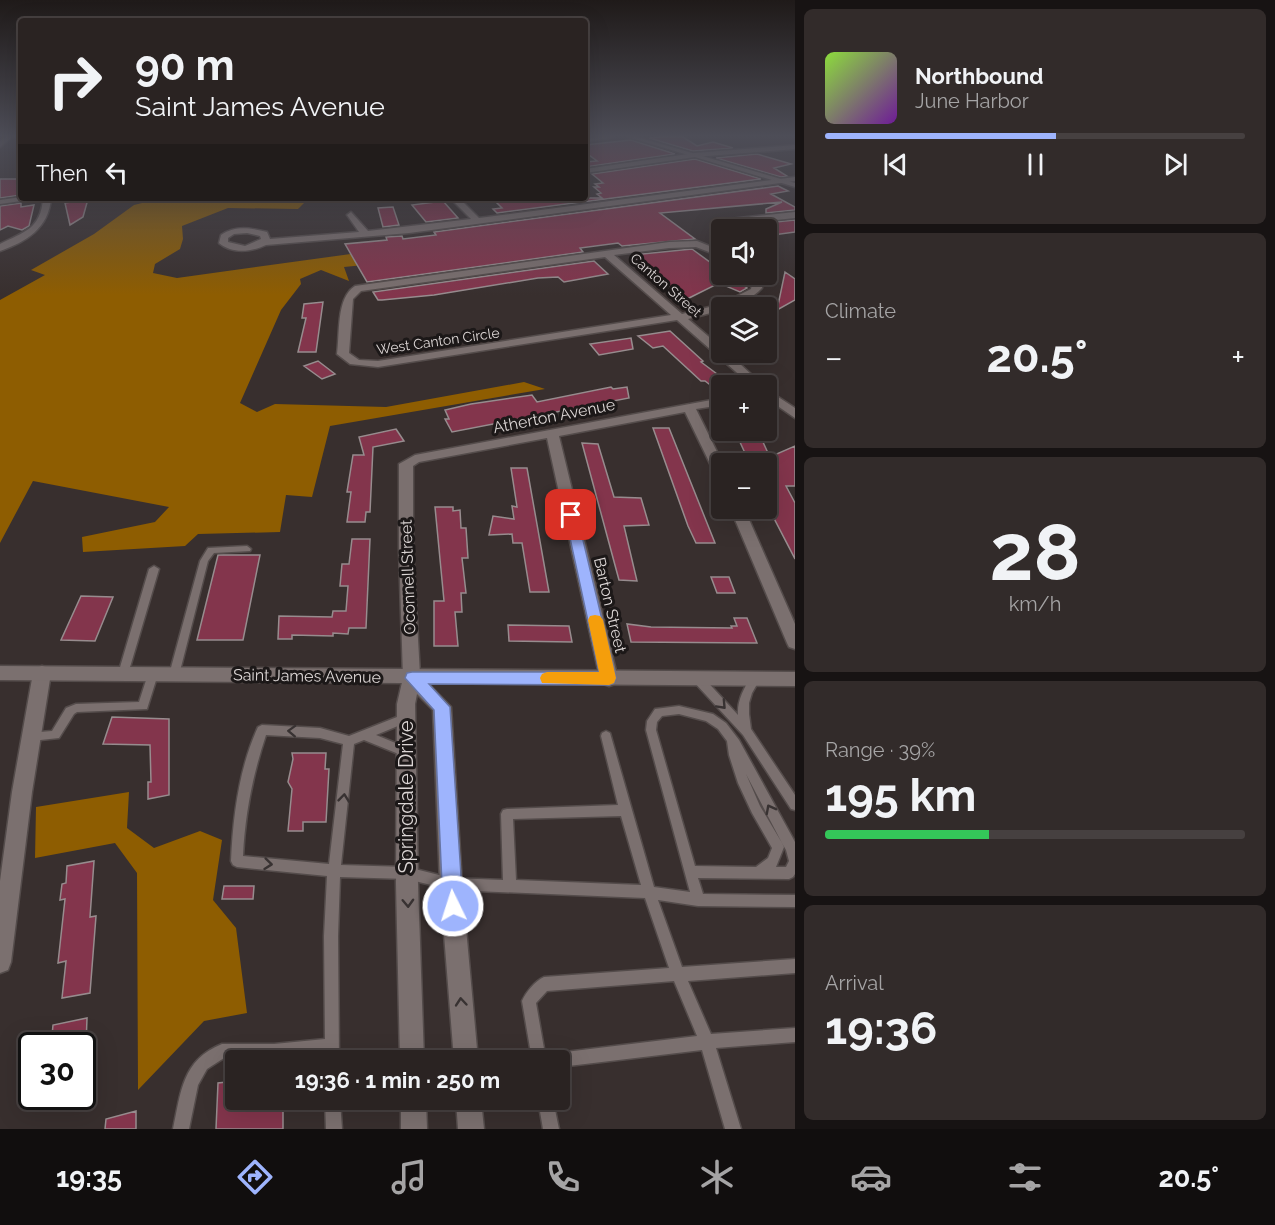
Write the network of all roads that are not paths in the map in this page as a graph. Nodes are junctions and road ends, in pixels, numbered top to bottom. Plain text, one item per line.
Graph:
1 (708, 190) edge
2 (18, 200) edge
3 (47, 201) edge
4 (457, 201) edge
5 (0, 202) edge
6 (351, 215) dead end
7 (795, 215) edge
8 (758, 219) edge
9 (477, 221) junction
10 (364, 232) junction
11 (18, 238) junction
12 (0, 240) edge
13 (264, 242) dead end
14 (0, 248) edge
15 (711, 249) edge
16 (607, 254) junction
17 (757, 285) edge
18 (680, 317) junction
19 (746, 375) edge
20 (777, 400) edge
21 (711, 402) edge
22 (689, 407) junction
23 (795, 414) edge
24 (552, 434) junction
25 (712, 453) edge
26 (406, 477) joint
27 (742, 519) edge
28 (247, 549) dead end
29 (154, 569) dead end
30 (795, 643) edge
31 (0, 673) edge
32 (42, 673) junction
33 (123, 674) junction
34 (153, 674) junction
35 (174, 675) junction
36 (412, 678) junction
37 (609, 678) junction
38 (698, 679) junction
39 (755, 679) junction
40 (795, 679) edge
41 (406, 718) junction
42 (747, 732) junction
43 (364, 735) junction
44 (31, 736) junction
45 (606, 736) dead end
46 (732, 738) junction
47 (349, 741) junction
48 (406, 752) junction
49 (795, 805) edge
50 (626, 810) junction
51 (795, 862) edge
52 (334, 871) junction
53 (691, 872) junction
54 (407, 873) junction
55 (758, 873) junction
56 (451, 884) junction
57 (510, 887) junction
58 (650, 892) junction
59 (698, 900) junction
60 (795, 901) edge
61 (0, 962) edge
62 (795, 966) edge
63 (678, 974) junction
64 (795, 1035) edge
65 (707, 1042) junction
66 (332, 1045) junction
67 (332, 1050) edge
68 (412, 1050) edge
69 (465, 1050) edge
70 (537, 1050) edge
71 (570, 1058) edge
72 (333, 1110) edge
73 (414, 1110) edge
74 (470, 1110) edge
75 (548, 1110) edge
76 (181, 1129) edge
77 (334, 1129) edge
78 (414, 1129) edge
79 (471, 1129) edge
80 (551, 1129) edge
81 (733, 1129) edge

1 - 9 street
2 - 5 street
3 - 11 street
4 - 9 street
6 - 10 street
7 - 8 street
9 - 10 street
10 - 13 street
11 - 12 street
11 - 14 street
15 - 16 street
16 - 18 street, Canton Street
16 - 18 street, West Canton Circle
17 - 18 street
18 - 19 street, Canton Street
20 - 23 street
21 - 22 street, Atherton Avenue
22 - 24 street, Atherton Avenue
22 - 25 street
24 - 26 street, Atherton Avenue
24 - 37 street, Barton Street
26 - 36 street, Oconnell Street
27 - 30 street
28 - 35 lane
29 - 33 lane
31 - 32 street, Saint James Avenue
32 - 33 street, Saint James Avenue
32 - 44 street
33 - 34 street, Saint James Avenue
34 - 35 street, Saint James Avenue
34 - 44 lane
35 - 36 street, Saint James Avenue
36 - 37 street, Saint James Avenue
36 - 41 street, Springdale Drive
36 - 56 street, Springdale Drive
37 - 38 street, Saint James Avenue
38 - 39 street, Saint James Avenue
38 -> 42 lane
39 - 40 street, Saint James Avenue
39 - 42 lane
41 - 43 lane
41 - 48 street, Springdale Drive
42 - 49 lane
43 - 47 lane
43 - 48 lane
44 - 61 street
45 - 50 lane
51 -> 46 lane
46 - 53 lane
46 - 55 lane
52 -> 47 lane
47 -> 52 lane
48 - 54 street, Springdale Drive
50 - 57 lane
50 - 58 lane
51 - 55 lane
52 - 54 lane
52 - 66 lane
53 - 55 lane
53 - 59 lane
54 - 56 lane
54 -> 68 street, Springdale Drive
56 - 57 lane
69 -> 56 street, Springdale Drive
57 - 58 lane
58 - 59 lane
58 - 63 lane
59 - 60 lane
62 - 63 lane
63 - 65 lane
63 - 70 lane
64 - 65 lane
65 - 71 lane
65 - 81 lane
66 - 67 lane
66 - 76 lane
72 - 77 lane
73 - 78 street
74 - 79 street
75 - 80 lane

